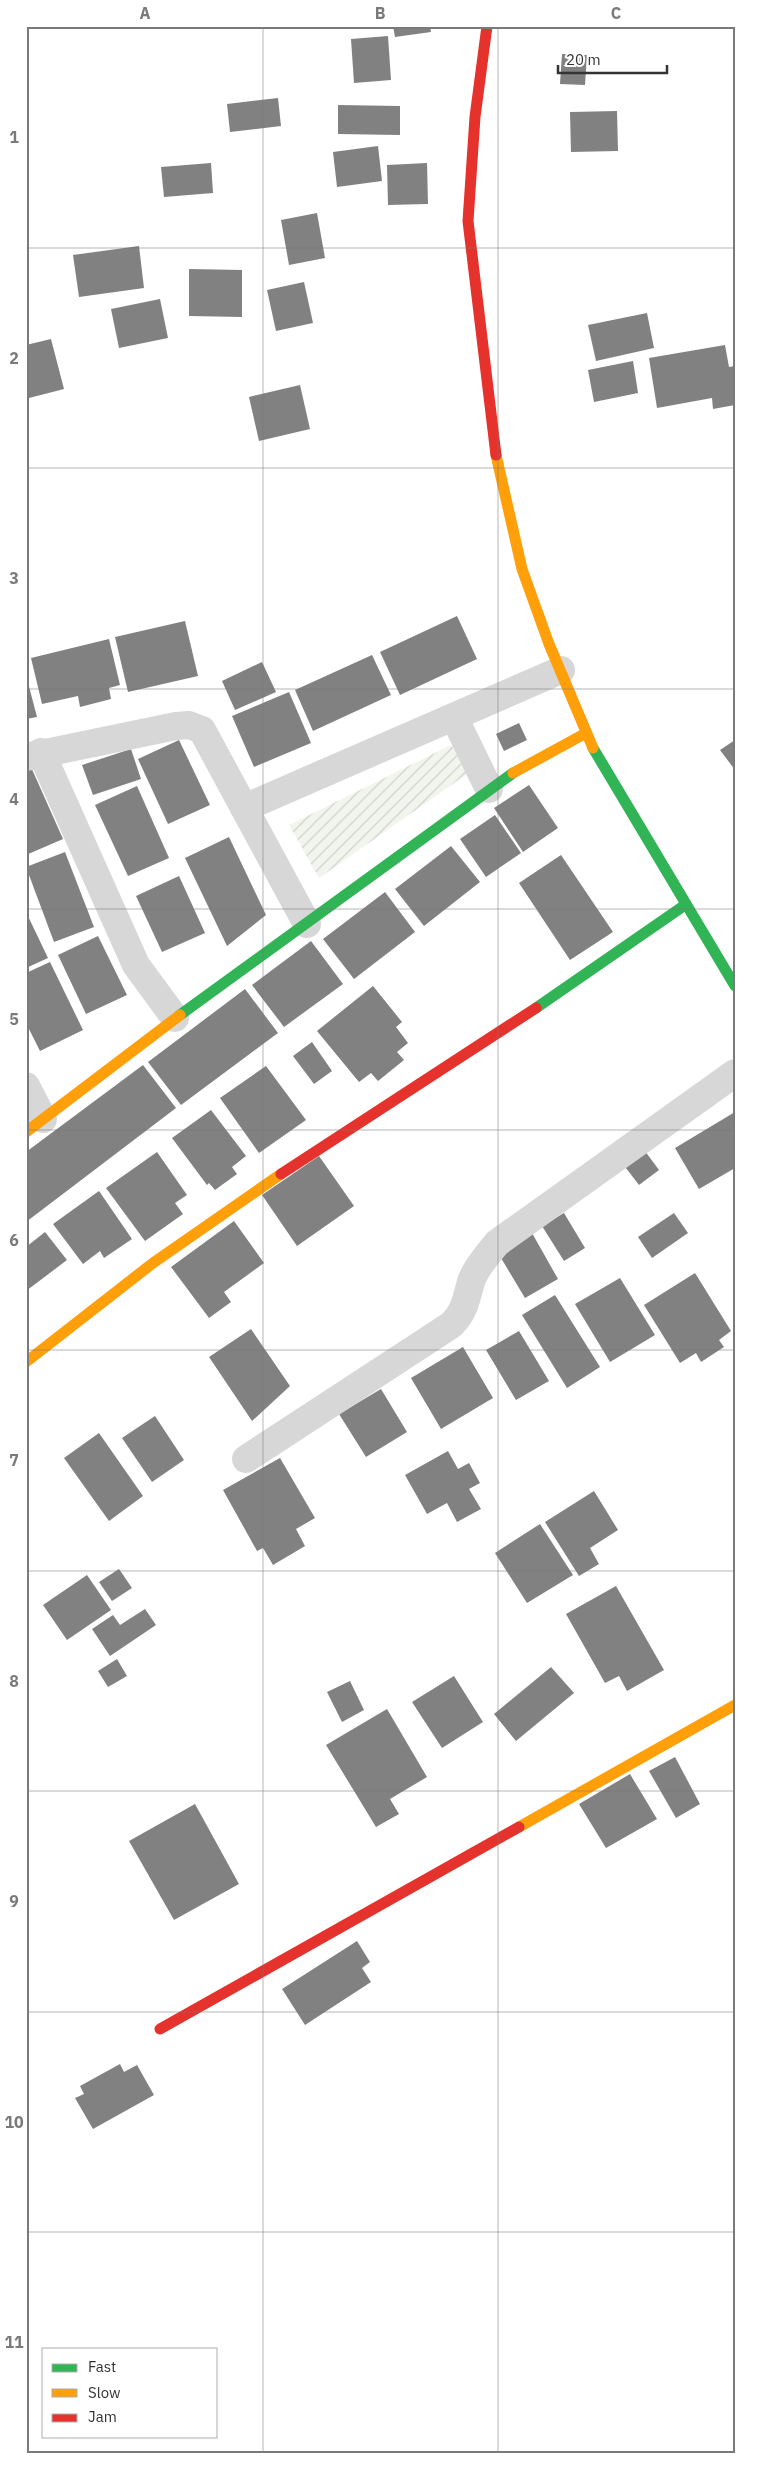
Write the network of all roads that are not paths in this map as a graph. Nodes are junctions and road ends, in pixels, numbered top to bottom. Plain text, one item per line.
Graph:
1 (487, 26) edge
2 (561, 670) junction
3 (454, 717) junction
4 (586, 733) junction
5 (34, 754) edge
6 (489, 789) junction
7 (244, 808) junction
8 (685, 904) junction
9 (307, 924) junction
10 (735, 986) edge
11 (175, 1018) junction
12 (735, 1073) edge
13 (26, 1086) edge
14 (34, 1126) edge
15 (26, 1362) edge
16 (246, 1459) dead end
17 (735, 1706) edge
18 (160, 2029) dead end

1 - 2 main road
2 - 3 street
2 - 4 main road
3 - 6 street
3 - 7 street
4 - 6 main road
4 - 8 main road
5 - 7 street
5 - 11 street
6 - 9 main road
7 - 9 street
8 - 10 main road
8 - 15 main road
9 - 11 main road
11 - 14 main road
12 - 16 street
13 - 14 street
17 - 18 main road

